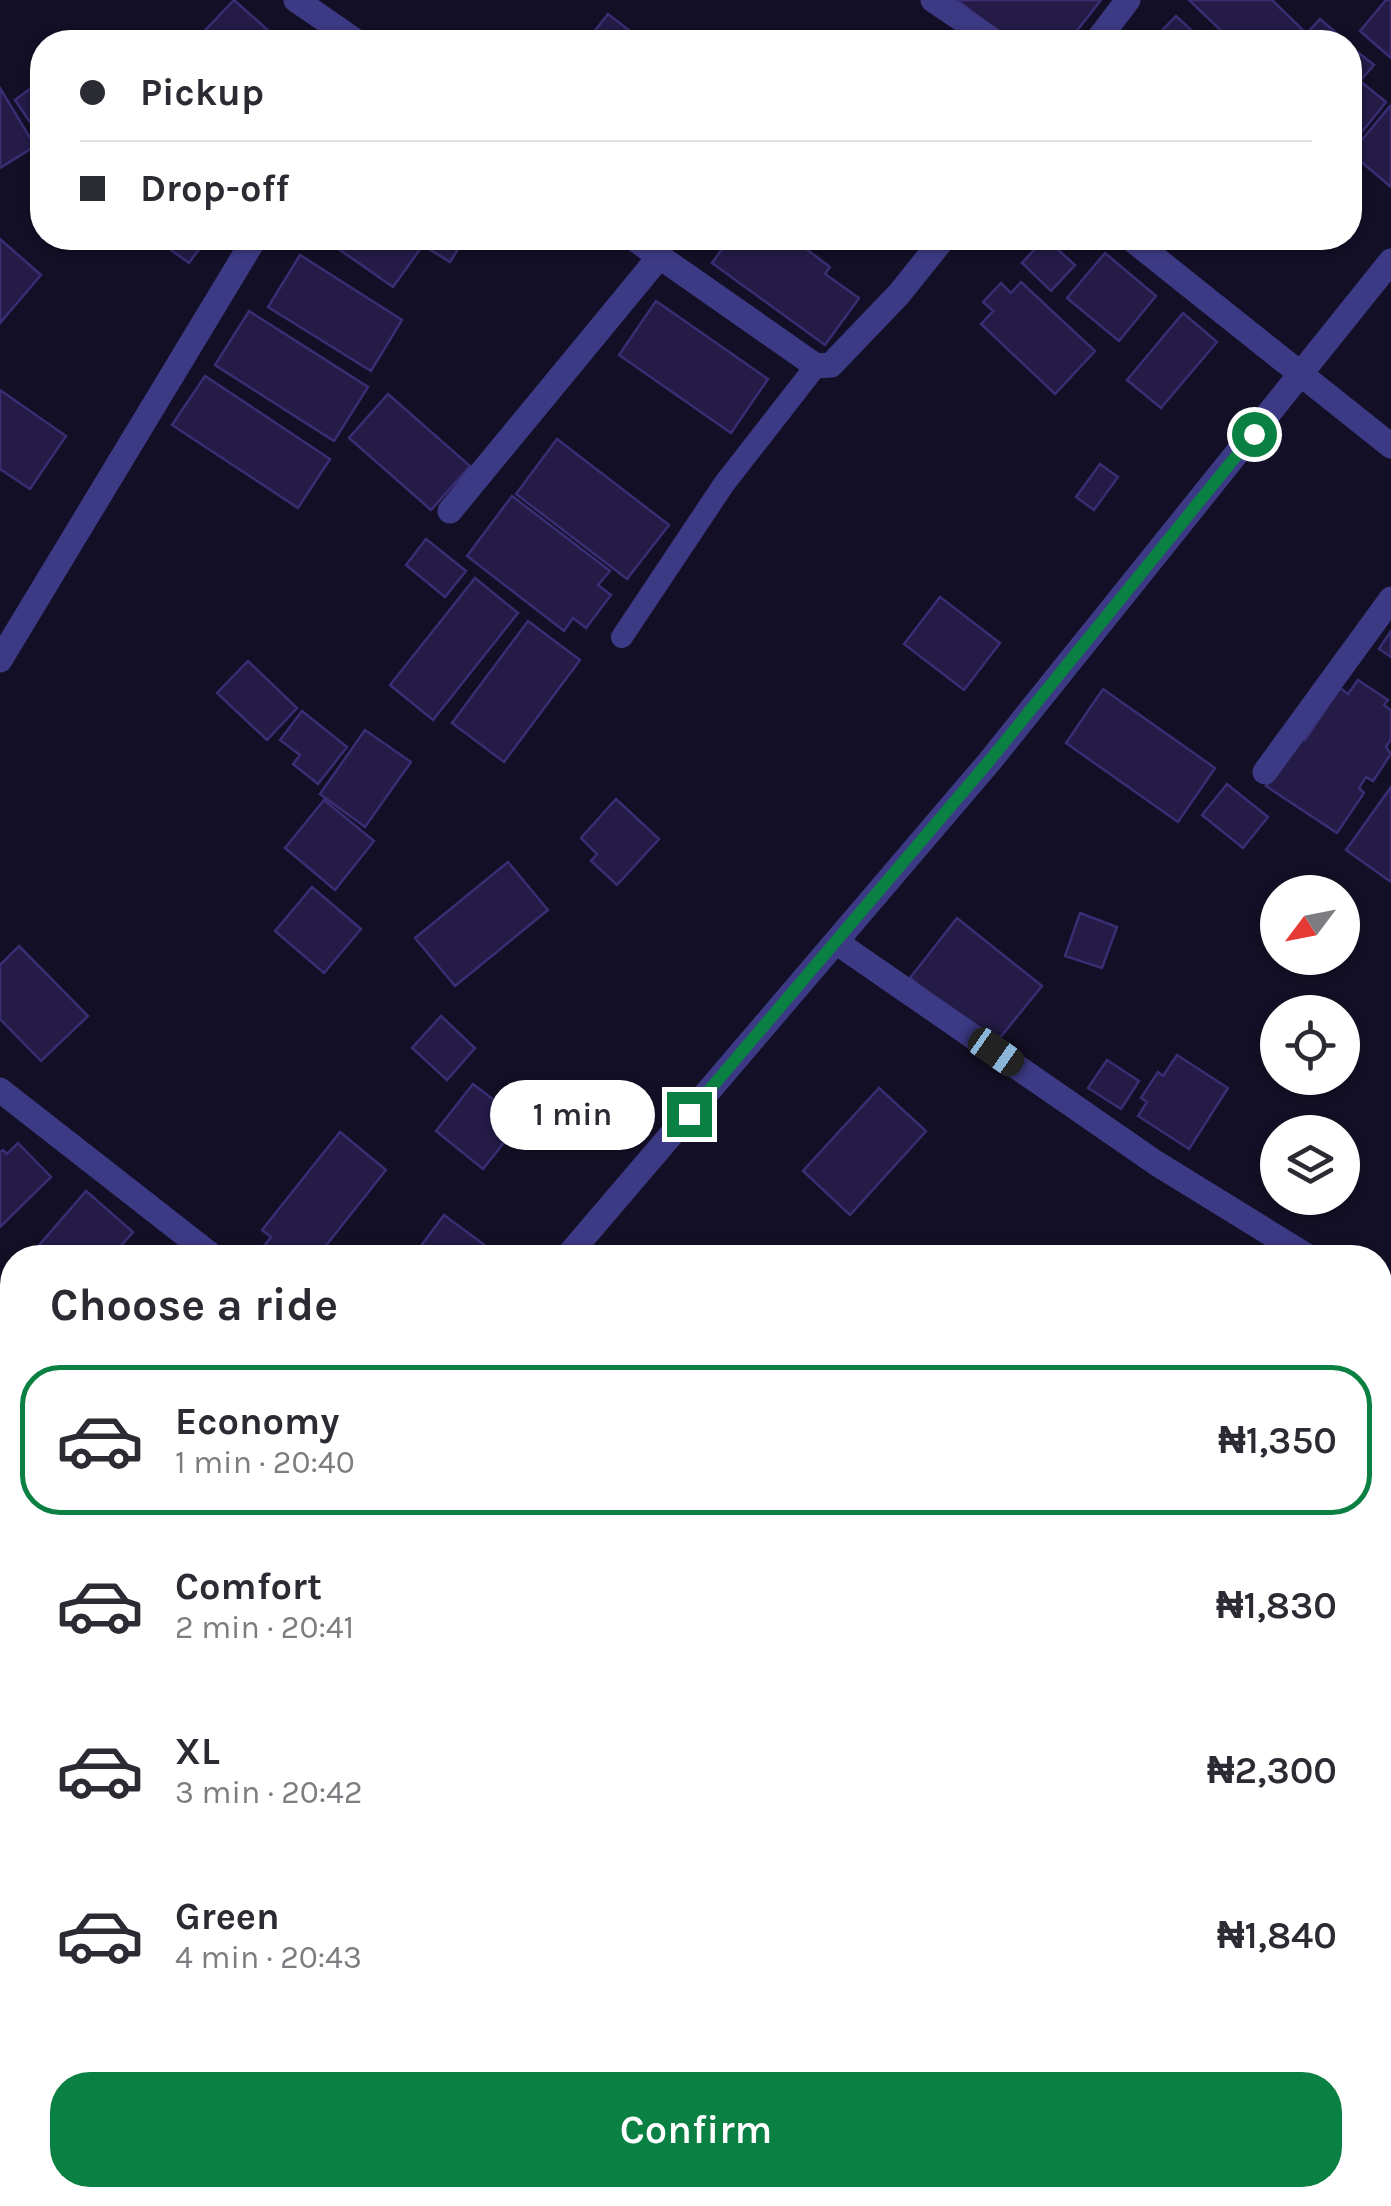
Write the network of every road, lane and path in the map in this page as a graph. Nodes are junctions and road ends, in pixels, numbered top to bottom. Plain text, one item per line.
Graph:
1 (296, 0) edge
2 (933, 0) edge
3 (1128, 0) edge
4 (340, 30) edge
5 (977, 30) edge
6 (1105, 30) edge
7 (248, 250) edge
8 (651, 250) edge
9 (934, 250) edge
10 (1145, 250) edge
11 (660, 256) junction
12 (1391, 261) edge
13 (816, 366) junction
14 (1302, 374) junction
15 (1391, 446) edge
16 (450, 512) dead end
17 (1391, 598) edge
18 (622, 637) dead end
19 (0, 660) edge
20 (1265, 772) dead end
21 (836, 942) junction
22 (0, 1090) edge
23 (199, 1245) edge
24 (577, 1245) edge
25 (1289, 1245) edge

1 - 4 street
2 - 5 street
3 - 6 street
7 - 19 street
8 - 11 street
9 - 13 street
10 - 14 street
11 - 13 street
11 - 16 street
12 - 14 street
13 - 18 lane
14 - 15 street
14 - 21 street
17 - 20 street
21 - 24 street
21 - 25 street
22 - 23 street

